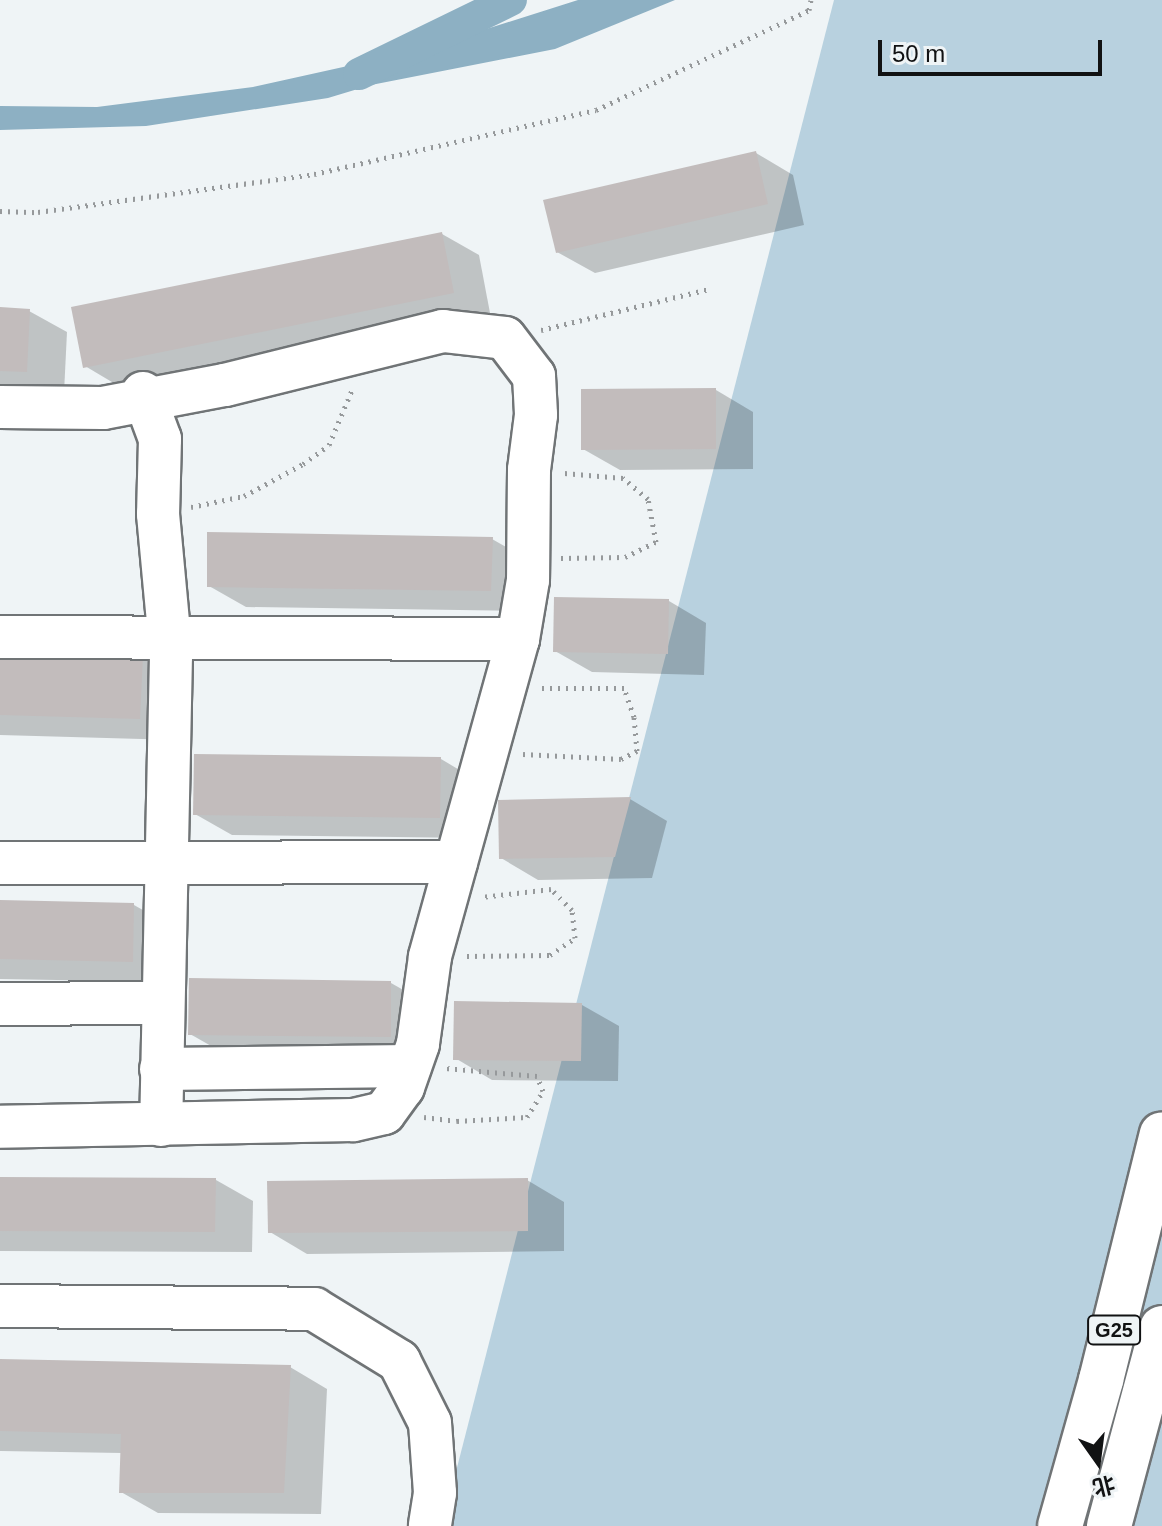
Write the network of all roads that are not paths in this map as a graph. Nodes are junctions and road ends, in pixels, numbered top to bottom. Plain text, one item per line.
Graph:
1 (145, 396) junction
2 (0, 407) edge
3 (0, 637) edge
4 (169, 637) junction
5 (518, 639) junction
6 (456, 862) junction
7 (0, 863) edge
8 (164, 863) junction
9 (162, 1003) junction
10 (0, 1004) edge
11 (410, 1066) junction
12 (161, 1069) junction
13 (161, 1125) junction
14 (0, 1127) edge
15 (1162, 1134) edge
16 (0, 1306) edge
17 (1162, 1328) edge
18 (430, 1526) edge
19 (1060, 1526) edge
20 (1109, 1526) edge

1 - 2 street
1 - 4 street
1 - 5 street
3 - 4 street
4 - 5 street
4 - 8 street
5 - 6 street
6 - 8 street
6 - 11 street
7 - 8 street
8 - 9 street
9 - 10 street
9 - 12 street
11 - 12 street
11 - 13 street
12 - 13 street
13 - 14 street
15 - 19 highway, G25
16 - 18 street
17 - 20 highway, G25

